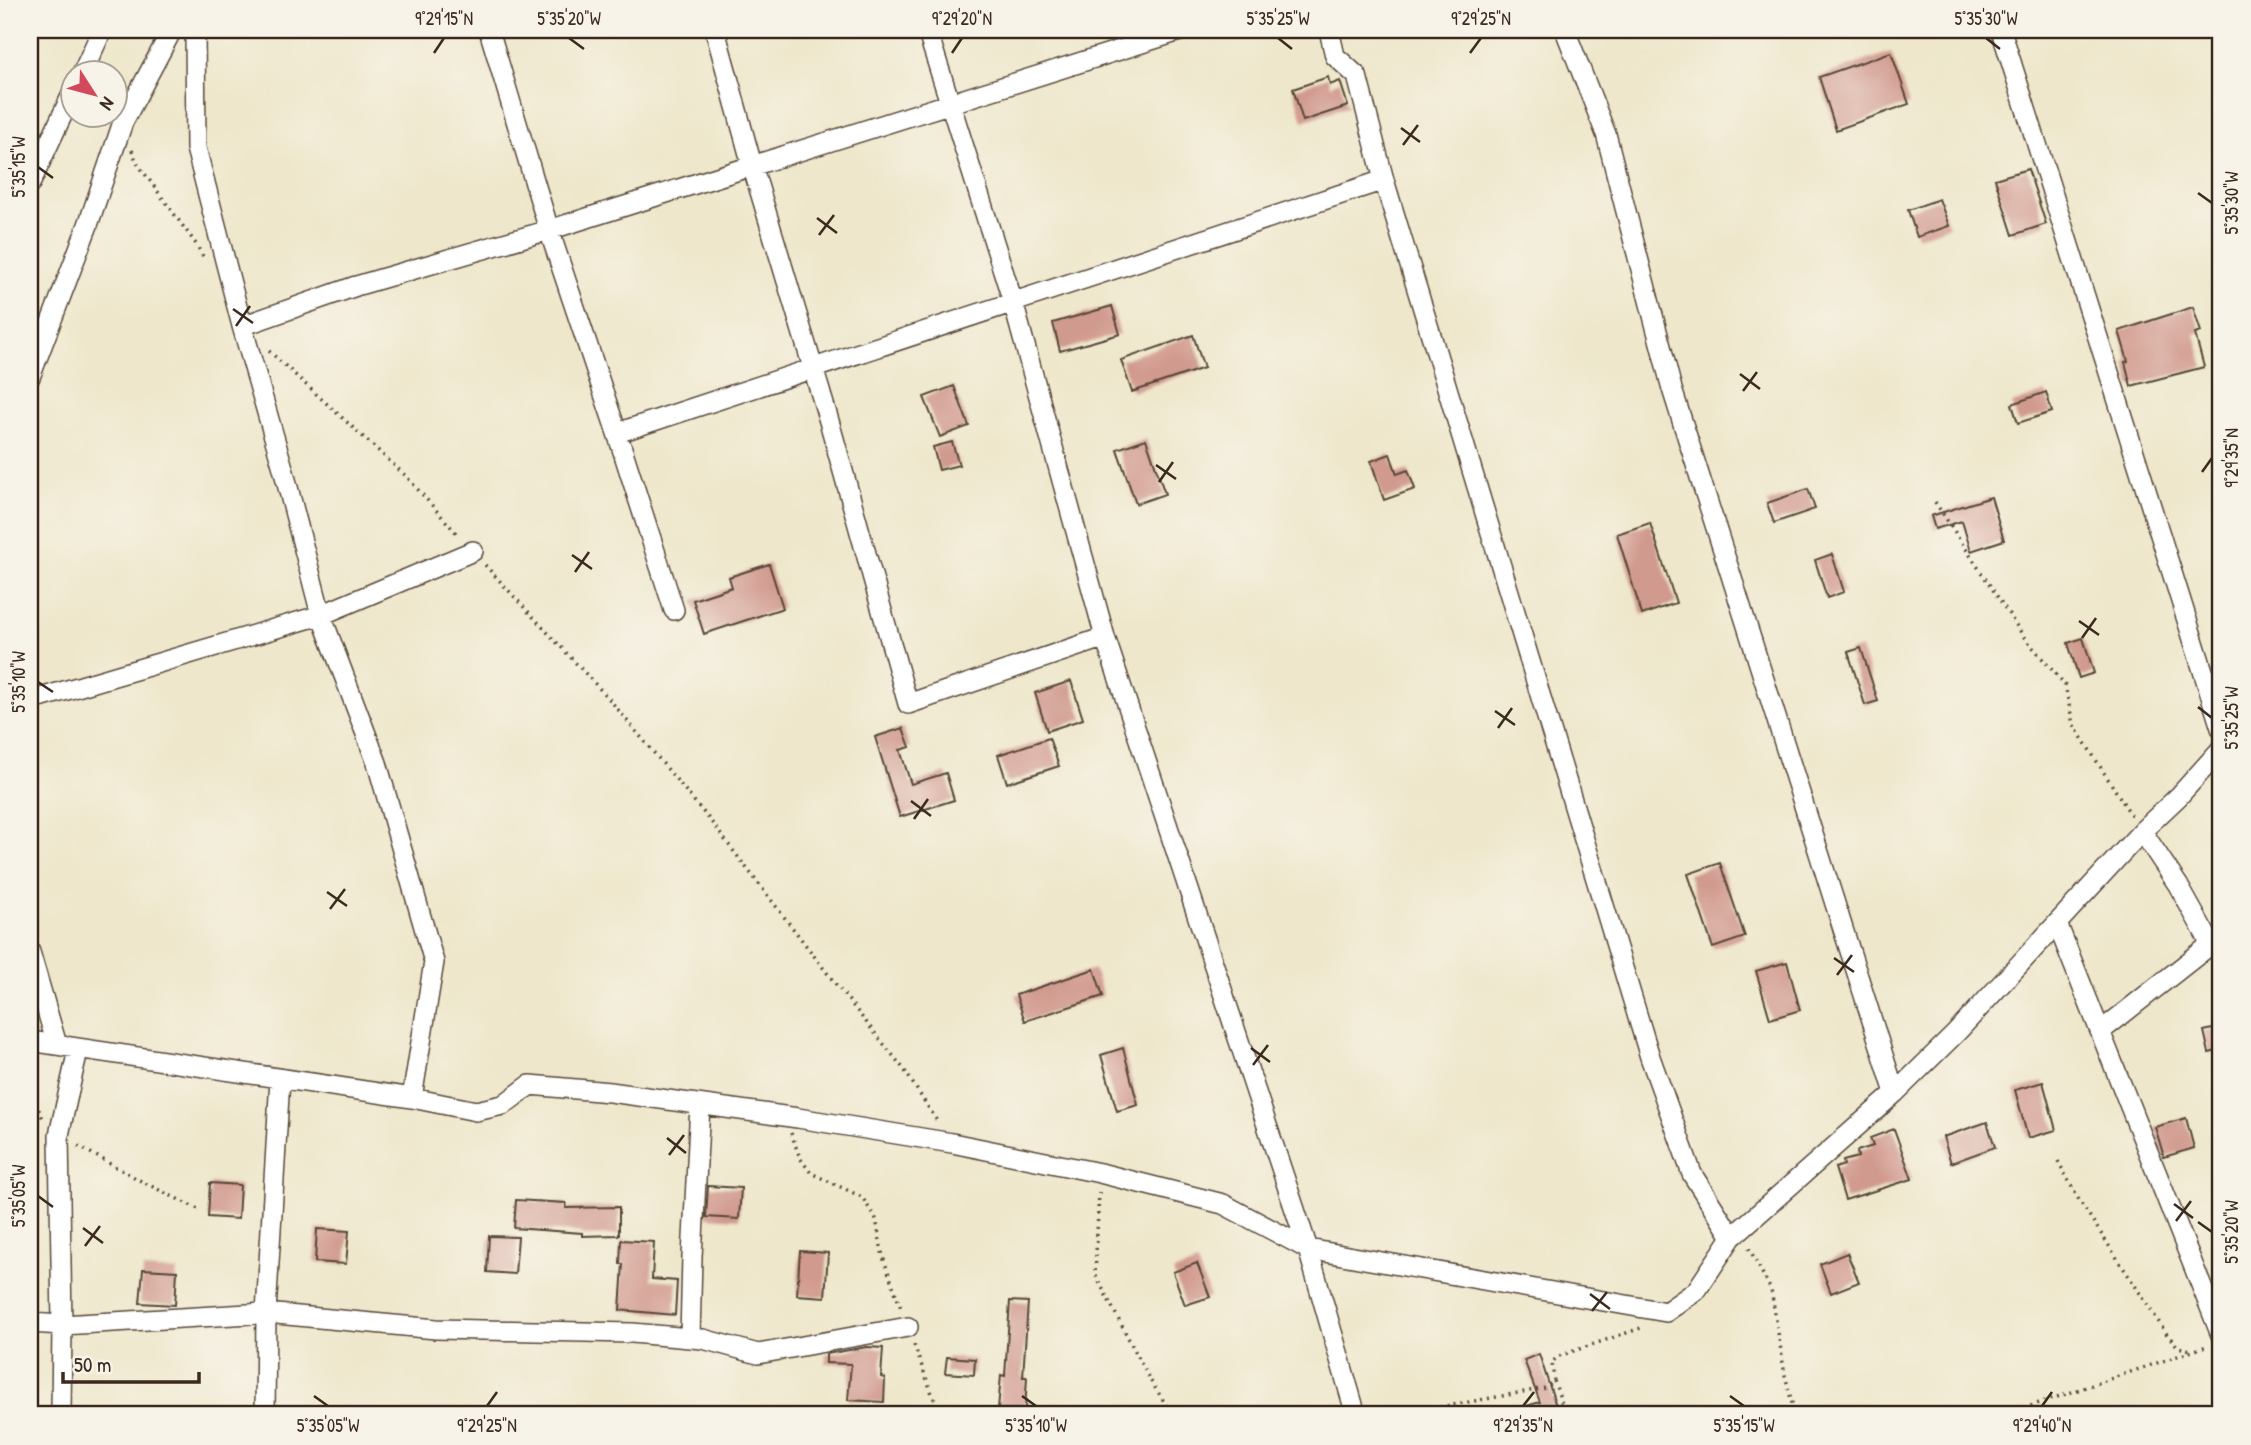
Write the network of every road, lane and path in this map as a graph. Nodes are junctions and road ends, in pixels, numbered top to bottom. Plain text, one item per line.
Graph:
1 (102, 30) edge
2 (172, 30) edge
3 (195, 30) edge
4 (489, 30) edge
5 (715, 30) edge
6 (927, 30) edge
7 (1183, 30) edge
8 (1329, 30) edge
9 (1566, 30) edge
10 (2001, 30) edge
11 (1143, 35) edge
12 (88, 60) edge
13 (951, 103) junction
14 (130, 109) edge
15 (60, 120) edge
16 (120, 130) edge
17 (126, 130) edge
18 (752, 166) junction
19 (1384, 180) junction
20 (30, 184) edge
21 (549, 230) junction
22 (209, 267) dead end
23 (1013, 302) junction
24 (242, 326) junction
25 (812, 368) junction
26 (30, 377) edge
27 (617, 433) junction
28 (1935, 502) dead end
29 (473, 551) junction
30 (674, 610) dead end
31 (321, 615) junction
32 (1105, 637) junction
33 (30, 701) edge
34 (2221, 728) edge
35 (2221, 749) edge
36 (2142, 831) junction
37 (2057, 923) junction
38 (30, 952) edge
39 (2102, 1031) junction
40 (30, 1041) edge
41 (57, 1045) junction
42 (78, 1050) junction
43 (280, 1079) junction
44 (30, 1090) edge
45 (1895, 1093) junction
46 (412, 1098) junction
47 (700, 1105) junction
48 (792, 1117) junction
49 (59, 1135) junction
50 (951, 1143) junction
51 (2058, 1161) dead end
52 (1100, 1173) junction
53 (200, 1210) dead end
54 (1736, 1233) junction
55 (1308, 1250) junction
56 (1666, 1312) junction
57 (266, 1313) junction
58 (30, 1323) edge
59 (62, 1325) junction
60 (908, 1328) junction
61 (690, 1338) junction
62 (2216, 1340) edge
63 (2191, 1350) junction
64 (1554, 1381) junction
65 (61, 1415) edge
66 (265, 1415) edge
67 (940, 1415) edge
68 (1173, 1415) edge
69 (1356, 1415) edge
70 (1413, 1415) edge
71 (1566, 1415) edge
72 (1795, 1415) edge
73 (2004, 1415) edge

1 - 12 street
2 - 14 street
3 - 24 street
4 - 21 street
5 - 18 street
6 - 13 street
7 - 11 street
8 - 19 street
9 - 45 street
10 - 34 street
11 - 13 street
13 - 18 street
13 - 23 street
15 - 20 street
16 - 26 street
17 - 22 path
18 - 21 street
18 - 25 street
19 - 23 street
19 - 54 street
21 - 24 street
21 - 27 street
23 - 25 street
23 - 32 street
24 - 29 path
24 - 31 street
25 - 27 street
25 - 32 street
27 - 30 street
28 - 36 path
29 - 31 street
29 - 50 path
31 - 33 street
31 - 46 street
32 - 55 street
35 - 36 street
36 - 37 street
36 - 39 street
37 - 39 street
37 - 45 street
38 - 41 street
39 - 62 street
40 - 41 street
41 - 42 street
42 - 43 street
42 - 49 street
43 - 46 street
43 - 57 street
44 - 49 path
45 - 54 street
46 - 47 street
47 - 48 street
47 - 61 street
48 - 50 street
48 - 60 path
49 - 53 path
49 - 59 street
50 - 52 street
51 - 63 path
52 - 55 street
52 - 68 path
54 - 56 street
54 - 72 path
55 - 56 street
55 - 69 street
56 - 64 path
57 - 59 street
57 - 61 street
57 - 66 street
58 - 59 street
59 - 65 street
60 - 61 street
60 - 67 path
62 - 63 path
63 - 73 path
64 - 70 path
64 - 71 path

